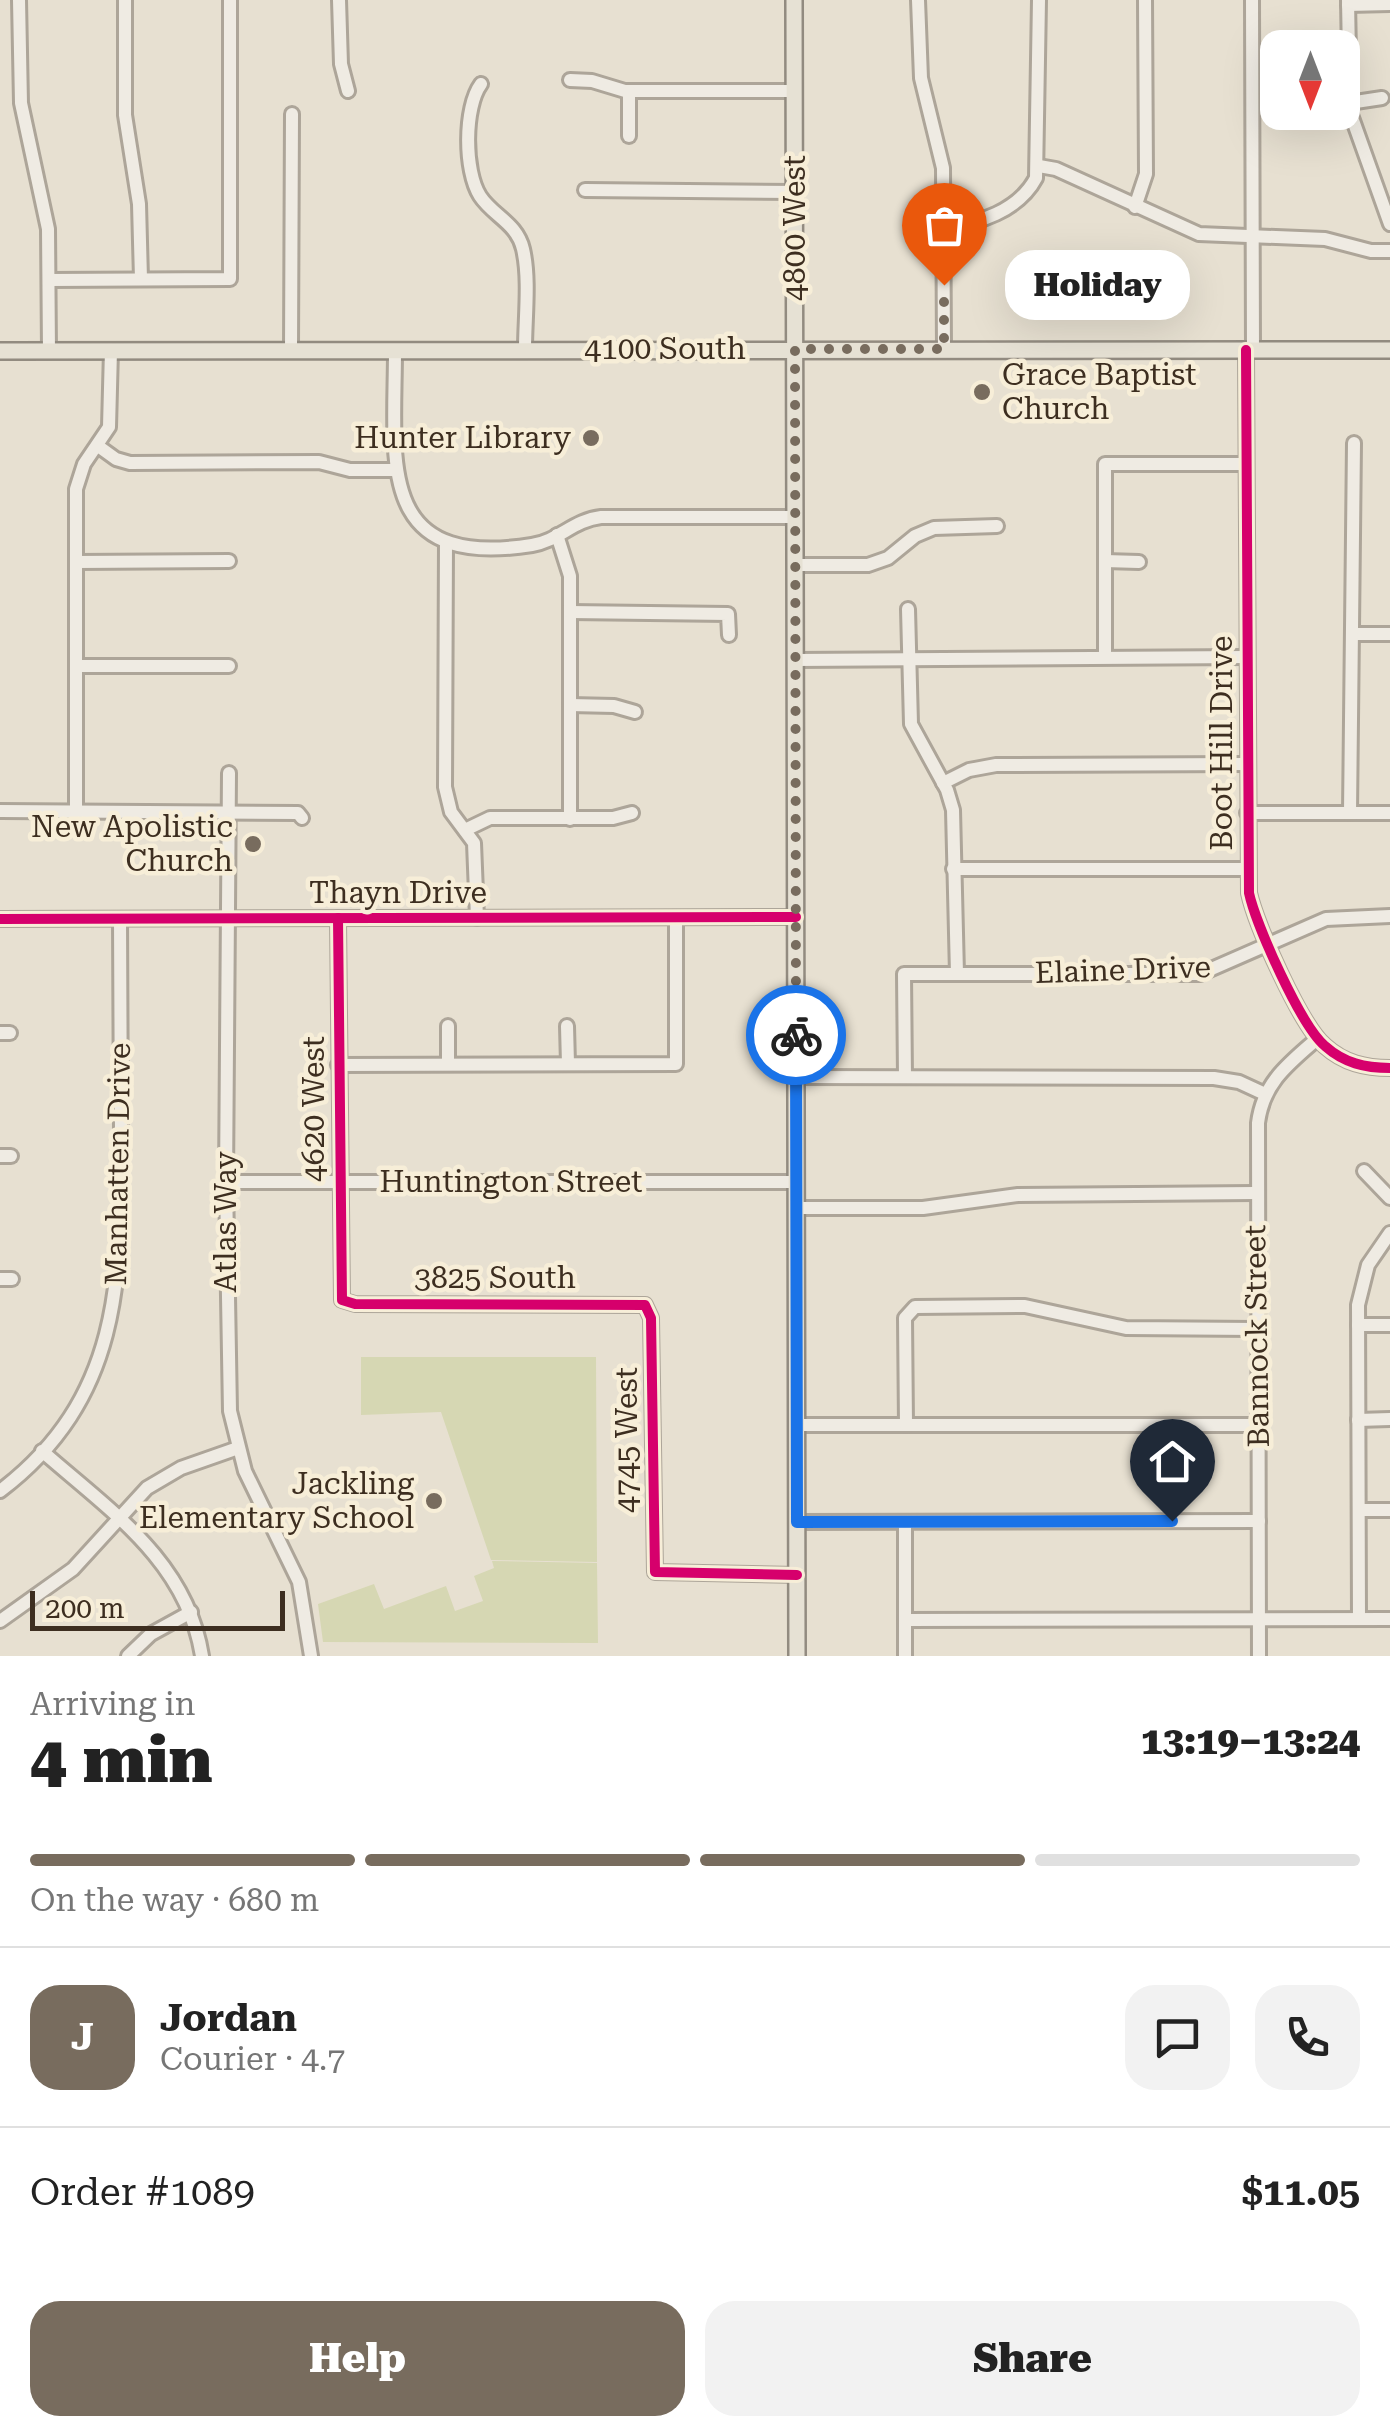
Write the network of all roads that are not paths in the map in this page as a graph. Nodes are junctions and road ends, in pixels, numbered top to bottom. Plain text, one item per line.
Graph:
1 (18, 0) edge
2 (124, 0) edge
3 (230, 0) edge
4 (339, 0) edge
5 (794, 0) edge
6 (918, 0) edge
7 (1039, 0) edge
8 (1145, 0) edge
9 (1252, 0) edge
10 (1348, 2) edge
11 (1390, 4) edge
12 (1348, 30) edge
13 (570, 80) dead end
14 (481, 84) dead end
15 (348, 91) dead end
16 (630, 91) junction
17 (794, 91) junction
18 (1382, 98) dead end
19 (1360, 101) edge
20 (292, 114) dead end
21 (1358, 130) edge
22 (629, 136) dead end
23 (1039, 166) junction
24 (585, 190) dead end
25 (794, 192) junction
26 (1135, 207) junction
27 (1390, 224) edge
28 (943, 226) junction
29 (1252, 238) junction
30 (1390, 251) edge
31 (49, 280) junction
32 (141, 280) junction
33 (525, 349) junction
34 (795, 349) junction
35 (944, 349) junction
36 (49, 350) junction
37 (111, 350) junction
38 (291, 350) junction
39 (395, 350) junction
40 (1249, 350) junction
41 (1390, 350) edge
42 (0, 351) edge
43 (1354, 443) dead end
44 (98, 446) junction
45 (1246, 464) junction
46 (396, 470) junction
47 (795, 517) junction
48 (997, 526) dead end
49 (557, 534) junction
50 (446, 542) junction
51 (228, 561) dead end
52 (76, 562) junction
53 (1105, 562) junction
54 (1139, 562) dead end
55 (795, 565) junction
56 (908, 609) dead end
57 (570, 612) junction
58 (1354, 634) junction
59 (1390, 634) edge
60 (729, 635) dead end
61 (908, 658) junction
62 (1105, 658) junction
63 (1246, 658) junction
64 (795, 660) junction
65 (76, 666) junction
66 (228, 666) dead end
67 (570, 706) junction
68 (635, 712) dead end
69 (1247, 764) junction
70 (229, 773) dead end
71 (943, 782) junction
72 (0, 812) edge
73 (76, 812) junction
74 (226, 813) junction
75 (632, 813) dead end
76 (1247, 813) junction
77 (1350, 813) junction
78 (1390, 813) edge
79 (302, 818) dead end
80 (570, 818) junction
81 (465, 830) junction
82 (953, 869) junction
83 (1247, 869) junction
84 (1390, 916) edge
85 (338, 918) junction
86 (478, 918) junction
87 (676, 918) junction
88 (796, 918) junction
89 (0, 919) edge
90 (120, 919) junction
91 (226, 919) junction
92 (1268, 945) junction
93 (957, 974) junction
94 (448, 1026) dead end
95 (568, 1026) dead end
96 (1317, 1039) junction
97 (448, 1064) junction
98 (568, 1064) junction
99 (338, 1065) junction
100 (1390, 1068) edge
101 (796, 1077) junction
102 (905, 1077) junction
103 (1265, 1094) junction
104 (1364, 1171) dead end
105 (226, 1182) junction
106 (339, 1182) junction
107 (796, 1182) junction
108 (1255, 1193) junction
109 (1390, 1198) edge
110 (796, 1208) junction
111 (1390, 1233) edge
112 (342, 1300) joint
113 (648, 1307) joint
114 (1390, 1325) edge
115 (1358, 1326) junction
116 (1256, 1329) junction
117 (1358, 1420) junction
118 (1390, 1420) edge
119 (797, 1425) junction
120 (906, 1425) junction
121 (1258, 1425) junction
122 (238, 1448) junction
123 (42, 1450) junction
124 (0, 1491) edge
125 (1358, 1510) junction
126 (1390, 1510) edge
127 (118, 1518) junction
128 (1258, 1521) junction
129 (797, 1522) junction
130 (905, 1522) junction
131 (797, 1575) junction
132 (191, 1612) junction
133 (1359, 1619) junction
134 (1390, 1619) edge
135 (905, 1620) junction
136 (1259, 1620) junction
137 (0, 1621) edge
138 (128, 1656) edge
139 (202, 1656) edge
140 (311, 1656) edge
141 (798, 1656) edge
142 (905, 1656) edge
143 (1259, 1656) edge

1 - 31 street
2 - 32 street
3 - 32 street
4 - 15 street
5 - 17 main road, 4800 West
6 - 28 street
7 - 23 street
8 - 26 street
9 - 29 street, Boot Hill Drive
10 - 11 street
10 - 12 street
13 - 16 street
14 - 33 street
16 - 17 street
16 - 22 street
17 - 25 main road, 4800 West
18 - 19 street
20 - 38 street
21 - 27 street
23 - 26 street
23 - 28 street
24 - 25 street
25 - 34 main road, 4800 West
26 - 29 street
28 - 35 street
29 - 30 street
29 - 40 street, Boot Hill Drive
31 - 32 street
31 - 36 street
33 - 34 main road, 4100 South
33 - 39 main road, 4100 South
34 - 35 main road, 4100 South
34 - 47 main road, 4800 West
35 - 40 main road, 4100 South
36 - 37 main road, 4100 South
36 - 42 main road, 4100 South
37 - 38 main road, 4100 South
37 - 44 street
38 - 39 main road, 4100 South
39 - 46 street
40 - 41 main road, 4100 South
40 - 45 street, Boot Hill Drive
43 - 58 street
44 - 46 street
44 - 52 street
45 - 53 street
45 - 63 street, Boot Hill Drive
46 - 50 street
47 - 49 street
47 - 55 main road, 4800 West
48 - 55 street
49 - 50 street
49 - 57 street
50 - 81 street
51 - 52 street
52 - 65 street
53 - 54 street
53 - 62 street
55 - 64 main road, 4800 West
56 - 61 street
57 - 60 street
57 - 67 street
58 - 59 street
58 - 77 street
61 - 62 street
61 - 64 street
61 - 71 street
62 - 63 street
63 - 69 street, Boot Hill Drive
64 - 88 main road, 4800 West
65 - 66 street
65 - 73 street
67 - 68 street
67 - 80 street
69 - 71 street
69 - 76 street, Boot Hill Drive
70 - 74 street, Atlas Way
71 - 82 street
72 - 73 street
73 - 74 street
74 - 79 street
74 - 91 street, Atlas Way
75 - 80 street
76 - 77 street
76 - 83 street, Boot Hill Drive
77 - 78 street
80 - 81 street
81 - 86 street
82 - 83 street
82 - 93 street
83 - 92 street, Boot Hill Drive
84 - 92 street, Elaine Drive
85 - 86 street, Thayn Drive
85 - 91 street, Thayn Drive
85 - 99 street, 4620 West
86 - 87 street, Thayn Drive
87 - 88 street, Thayn Drive
87 - 98 street
88 - 101 main road, 4800 West
89 - 90 street, Thayn Drive
90 - 91 street, Thayn Drive
90 - 123 street, Manhatten Drive
91 - 105 street, Atlas Way
92 - 93 street, Elaine Drive
92 - 96 street, Boot Hill Drive
93 - 102 street, Elaine Drive
94 - 97 street
95 - 98 street
96 - 100 street
96 - 103 street
97 - 98 street
97 - 99 street
99 - 106 street, 4620 West
101 - 102 street
101 - 107 main road, 4800 West
102 - 103 street
103 - 108 street, Bannock Street
104 - 109 street
105 - 106 street, Huntington Street
105 - 122 street, Atlas Way
106 - 107 street, Huntington Street
106 - 112 street, 4620 West
107 - 110 main road, 4800 West
108 - 110 street
108 - 116 street, Bannock Street
110 - 119 main road, 4800 West
111 - 115 street
112 - 113 street, 3825 South
113 - 131 street, 4745 West
114 - 115 street
115 - 117 street
116 - 120 street
116 - 121 street, Bannock Street
117 - 118 street
117 - 125 street
119 - 120 street
119 - 129 main road, 4800 West
120 - 121 street
121 - 128 street, Bannock Street
122 - 127 street
122 - 140 street, Atlas Way
123 - 124 street, Manhatten Drive
123 - 127 street
125 - 126 street
125 - 133 street
127 - 132 street
127 - 137 street
128 - 130 street
128 - 136 street, Bannock Street
129 - 130 street
129 - 131 main road, 4800 West
130 - 135 street
131 - 141 main road, 4800 West
132 - 138 street
132 - 139 street
133 - 134 street
133 - 136 street
135 - 136 street
135 - 142 street
136 - 143 street, Bannock Street

